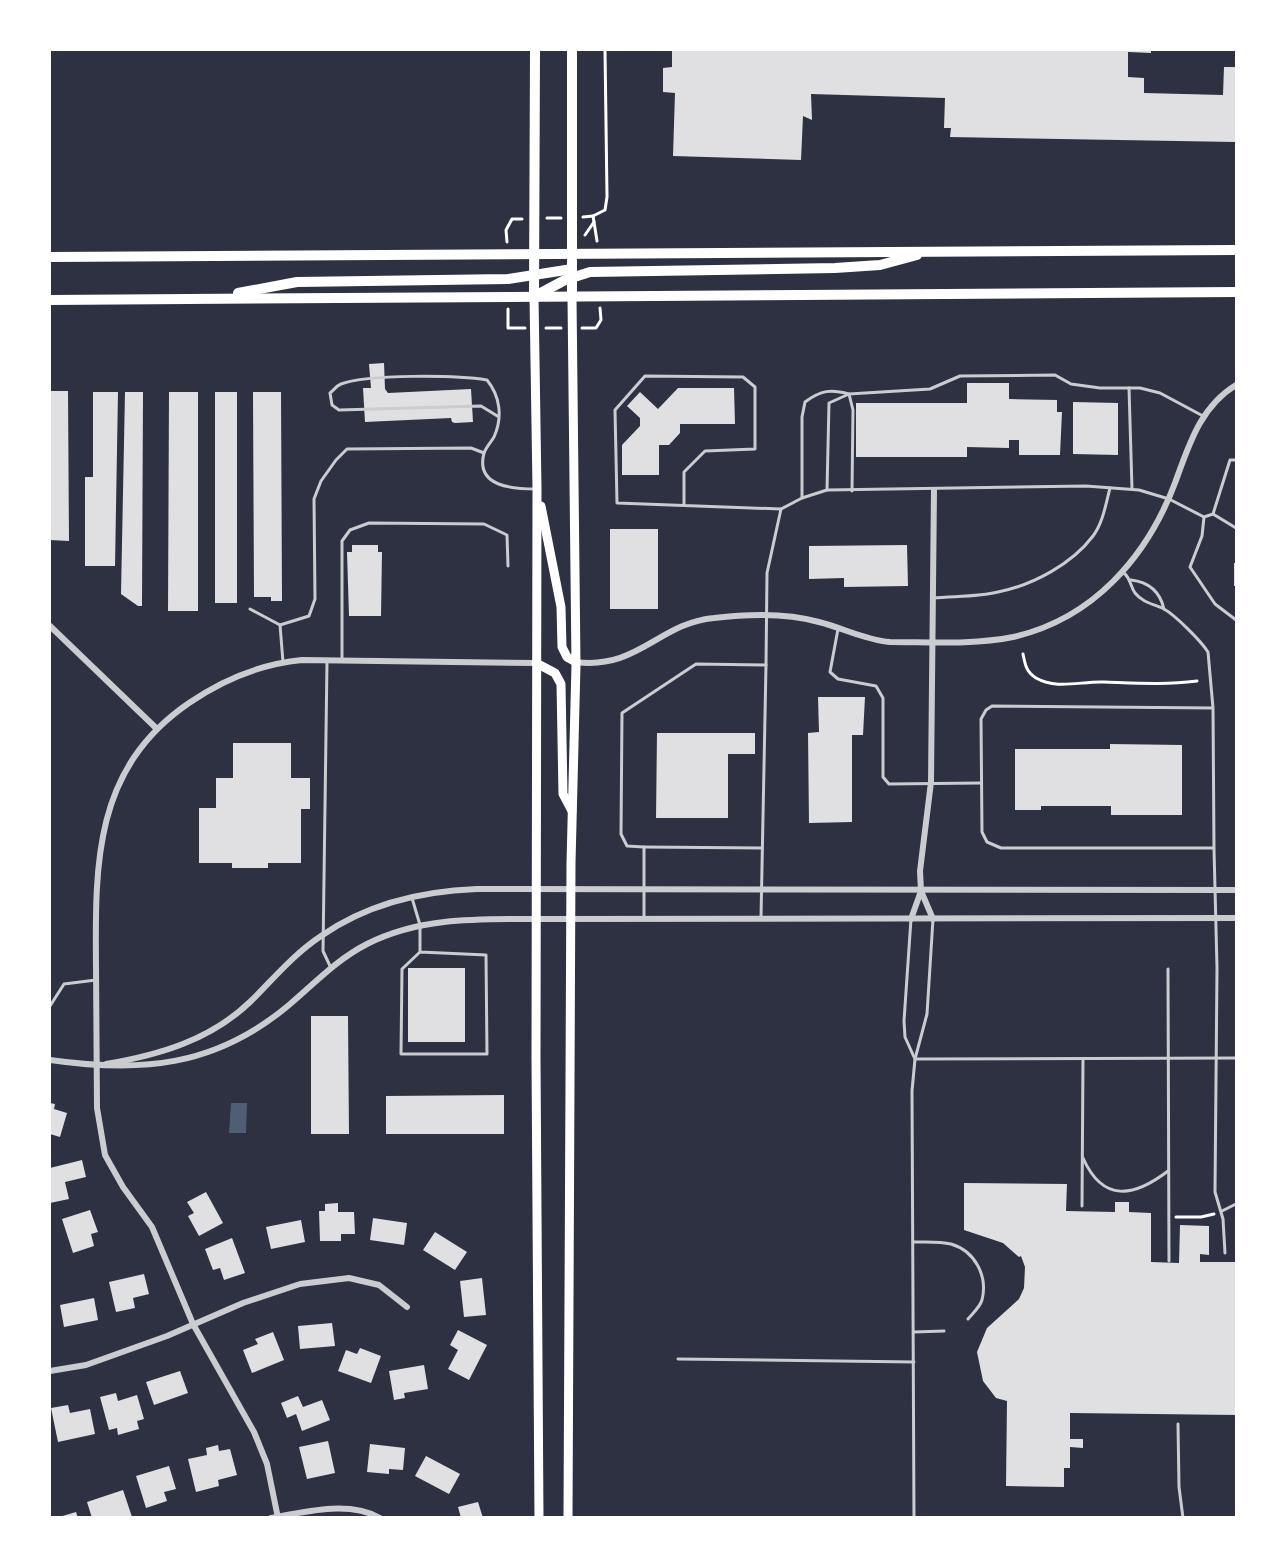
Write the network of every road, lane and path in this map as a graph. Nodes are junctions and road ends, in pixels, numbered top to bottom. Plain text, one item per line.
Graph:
1 (535, 50) edge
2 (572, 50) edge
3 (605, 50) edge
4 (1236, 250) edge
5 (933, 251) junction
6 (572, 254) junction
7 (535, 255) junction
8 (50, 257) edge
9 (572, 273) junction
10 (535, 275) junction
11 (1236, 292) edge
12 (534, 297) junction
13 (572, 297) junction
14 (208, 299) junction
15 (50, 300) edge
16 (1236, 385) edge
17 (1129, 388) junction
18 (849, 394) junction
19 (1203, 416) junction
20 (499, 417) junction
21 (484, 453) junction
22 (1236, 460) edge
23 (1110, 488) junction
24 (537, 489) junction
25 (1132, 489) junction
26 (827, 490) junction
27 (934, 490) junction
28 (852, 491) junction
29 (802, 498) junction
30 (1169, 499) junction
31 (684, 504) junction
32 (781, 509) junction
33 (1213, 514) junction
34 (1204, 517) junction
35 (1236, 528) edge
36 (508, 566) dead end
37 (1124, 573) junction
38 (1131, 580) junction
39 (933, 598) junction
40 (250, 609) dead end
41 (1164, 609) junction
42 (766, 616) junction
43 (1236, 620) edge
44 (280, 626) junction
45 (50, 627) edge
46 (838, 628) junction
47 (933, 642) junction
48 (1023, 654) dead end
49 (327, 659) junction
50 (342, 660) junction
51 (283, 662) junction
52 (576, 662) junction
53 (536, 663) junction
54 (766, 665) junction
55 (1197, 681) dead end
56 (1213, 708) junction
57 (156, 728) junction
58 (931, 782) junction
59 (981, 783) junction
60 (572, 811) junction
61 (644, 848) junction
62 (762, 848) junction
63 (1214, 848) junction
64 (537, 890) junction
65 (571, 890) junction
66 (644, 890) junction
67 (1216, 890) junction
68 (1236, 890) edge
69 (761, 891) junction
70 (921, 891) junction
71 (412, 896) junction
72 (1216, 918) junction
73 (1236, 918) edge
74 (536, 919) junction
75 (571, 919) junction
76 (911, 919) junction
77 (933, 919) junction
78 (644, 920) junction
79 (761, 920) junction
80 (420, 924) junction
81 (323, 934) junction
82 (420, 952) junction
83 (330, 966) junction
84 (1168, 969) dead end
85 (96, 980) junction
86 (50, 1006) edge
87 (1169, 1058) junction
88 (1216, 1058) junction
89 (1236, 1058) edge
90 (915, 1059) junction
91 (1083, 1059) junction
92 (50, 1060) edge
93 (97, 1065) junction
94 (1082, 1156) junction
95 (1169, 1171) junction
96 (1236, 1204) edge
97 (1082, 1206) dead end
98 (1221, 1211) junction
99 (1169, 1217) junction
100 (913, 1242) junction
101 (1225, 1253) dead end
102 (1169, 1261) dead end
103 (407, 1307) dead end
104 (968, 1319) dead end
105 (194, 1324) junction
106 (944, 1330) dead end
107 (914, 1332) junction
108 (678, 1359) dead end
109 (914, 1362) junction
110 (50, 1371) edge
111 (1178, 1424) dead end
112 (275, 1517) edge
113 (380, 1518) edge
114 (539, 1518) edge
115 (568, 1518) edge
116 (914, 1518) edge
117 (1183, 1518) edge

1 - 7 main road
2 - 6 main road
3 - 6 path
4 - 5 main road
5 - 6 main road
5 - 9 main road
6 - 7 main road
6 - 9 main road
7 - 8 main road
7 - 10 main road
9 - 10 main road
9 - 12 main road
9 - 13 main road
10 - 12 main road
10 - 14 main road
11 - 13 main road
12 - 13 main road
12 - 14 main road
12 - 24 main road
13 - 52 main road
14 - 15 main road
16 - 19 street
17 - 18 lane
17 - 19 lane
17 - 25 lane
18 - 26 lane
18 - 28 lane
18 - 29 lane
19 - 30 street
20 - 20 lane
20 - 21 lane
21 - 24 lane
21 - 44 lane
22 - 33 lane
23 - 25 lane
23 - 27 lane
23 - 39 lane
24 - 52 main road
24 - 53 main road
25 - 30 lane
26 - 28 lane
26 - 29 lane
27 - 28 lane
27 - 39 street
29 - 32 lane
30 - 34 lane
30 - 37 street
31 - 31 lane
31 - 32 lane
32 - 42 lane
33 - 34 lane
33 - 35 lane
34 - 43 lane
36 - 50 lane
37 - 38 lane
37 - 47 street
38 - 41 lane
38 - 41 lane
39 - 47 street
40 - 44 lane
41 - 56 lane
42 - 46 street
42 - 52 street
42 - 54 lane
44 - 51 lane
45 - 57 street
46 - 47 street
46 - 58 lane
47 - 58 street
48 - 55 path
49 - 50 street
49 - 51 street
49 - 81 lane
50 - 53 street
51 - 57 street
52 - 60 main road
53 - 60 main road
53 - 64 main road
54 - 61 lane
54 - 62 lane
56 - 59 lane
56 - 63 lane
57 - 85 street
58 - 59 lane
58 - 70 street
59 - 63 lane
60 - 65 main road
61 - 62 lane
61 - 66 lane
62 - 69 lane
63 - 67 lane
64 - 65 street
64 - 71 street
64 - 74 main road
65 - 66 street
65 - 75 main road
66 - 69 street
66 - 78 lane
67 - 68 street
67 - 70 street
67 - 72 lane
69 - 70 street
69 - 79 lane
70 - 76 street
70 - 77 street
71 - 80 lane
71 - 81 street
72 - 73 street
72 - 77 street
72 - 88 lane
74 - 75 street
74 - 80 street
74 - 114 main road
75 - 78 street
75 - 115 main road
76 - 77 street
76 - 79 street
76 - 90 lane
77 - 90 lane
78 - 79 street
80 - 82 lane
80 - 83 street
81 - 83 lane
81 - 93 street
82 - 82 lane
83 - 93 street
84 - 87 lane
85 - 86 lane
85 - 93 street
87 - 88 lane
87 - 91 lane
87 - 95 lane
88 - 89 lane
88 - 98 lane
90 - 91 lane
90 - 100 lane
91 - 94 lane
92 - 93 street
93 - 105 street
94 - 95 lane
94 - 97 lane
95 - 99 lane
96 - 98 lane
98 - 99 path
98 - 101 lane
99 - 102 lane
100 - 104 lane
100 - 107 lane
103 - 105 street
105 - 110 street
105 - 112 street
106 - 107 lane
107 - 109 lane
108 - 109 lane
109 - 116 lane
111 - 117 lane
112 - 113 street

